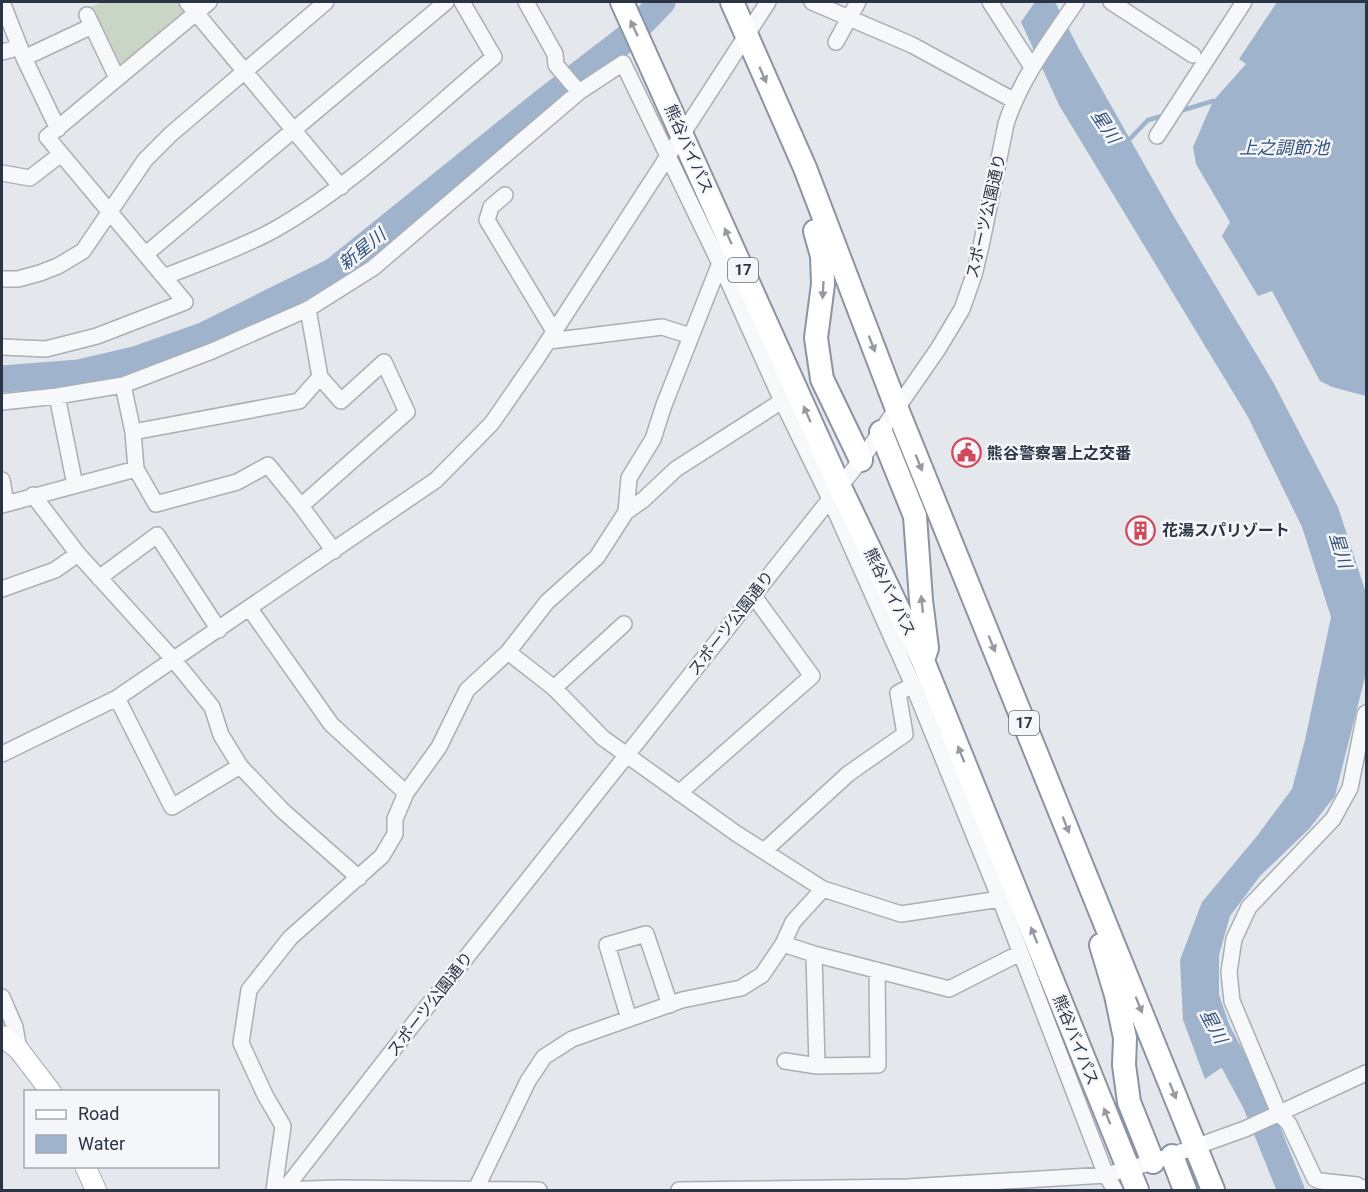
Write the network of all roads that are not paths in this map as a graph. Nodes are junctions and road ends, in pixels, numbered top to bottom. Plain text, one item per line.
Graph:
1 (2, 2) edge
2 (209, 2) edge
3 (326, 2) edge
4 (446, 2) edge
5 (462, 2) edge
6 (526, 2) edge
7 (732, 2) edge
8 (812, 2) edge
9 (858, 2) edge
10 (990, 2) edge
11 (1076, 2) edge
12 (1111, 2) edge
13 (1244, 2) edge
14 (622, 3) edge
15 (762, 5) edge
16 (191, 7) edge
17 (849, 18) junction
18 (746, 36) junction
19 (836, 42) dead end
20 (2, 52) edge
21 (22, 53) junction
22 (1193, 55) dead end
23 (1032, 67) junction
24 (245, 71) junction
25 (117, 78) junction
26 (579, 92) junction
27 (1013, 100) junction
28 (58, 129) junction
29 (293, 129) junction
30 (682, 133) junction
31 (1157, 136) dead end
32 (798, 153) junction
33 (61, 154) junction
34 (667, 155) junction
35 (2, 173) edge
36 (341, 187) junction
37 (505, 195) dead end
38 (111, 212) junction
39 (146, 254) junction
40 (720, 263) junction
41 (164, 277) junction
42 (2, 279) edge
43 (308, 309) junction
44 (692, 336) junction
45 (552, 337) junction
46 (2, 347) edge
47 (320, 377) junction
48 (123, 385) junction
49 (57, 396) junction
50 (782, 400) junction
51 (2, 402) edge
52 (897, 409) junction
53 (133, 432) junction
54 (881, 432) junction
55 (861, 460) junction
56 (136, 469) junction
57 (2, 480) edge
58 (75, 485) junction
59 (835, 493) junction
60 (33, 495) junction
61 (4, 504) edge
62 (301, 506) junction
63 (626, 512) junction
64 (334, 551) junction
65 (78, 554) junction
66 (99, 578) junction
67 (2, 589) edge
68 (753, 595) junction
69 (250, 609) junction
70 (624, 624) dead end
71 (219, 630) junction
72 (508, 652) junction
73 (173, 659) junction
74 (923, 661) junction
75 (913, 685) junction
76 (554, 688) junction
77 (117, 698) junction
78 (1366, 713) edge
79 (2, 754) edge
80 (626, 755) junction
81 (240, 766) junction
82 (406, 793) junction
83 (678, 794) junction
84 (764, 851) junction
85 (359, 878) junction
86 (823, 889) junction
87 (1095, 896) junction
88 (1000, 899) junction
89 (783, 944) junction
90 (1020, 953) junction
91 (814, 954) junction
92 (877, 970) junction
93 (2, 997) edge
94 (669, 1005) junction
95 (629, 1019) junction
96 (2, 1036) edge
97 (19, 1050) junction
98 (785, 1061) dead end
99 (817, 1066) junction
100 (1366, 1073) edge
101 (49, 1090) edge
102 (1277, 1114) junction
103 (1196, 1147) junction
104 (1162, 1159) junction
105 (85, 1168) edge
106 (1106, 1175) junction
107 (1133, 1180) edge
108 (282, 1190) edge
109 (476, 1190) edge
110 (1366, 1190) edge
111 (96, 1191) edge
112 (273, 1191) edge
113 (539, 1191) edge
114 (680, 1191) edge
115 (1115, 1191) edge
116 (1185, 1191) edge
117 (1213, 1191) edge

1 - 21 street
2 - 16 street
3 - 24 street
4 - 29 street
5 - 36 street
6 - 26 street
7 - 18 highway, 17
8 - 17 street
9 - 17 street
10 - 23 street
11 - 23 street, スポーツ公園通り
12 - 22 street
13 - 31 street
30 -> 14 highway, 熊谷バイパス / 17
15 - 18 street
16 - 24 street
16 - 25 street
17 - 19 street
17 - 27 street
18 - 30 street
18 -> 32 highway, 17
20 - 21 street
21 - 25 street
21 - 28 street
23 - 27 street, スポーツ公園通り
24 - 29 street
24 - 38 street
25 - 28 street
26 - 34 street
26 - 43 street
27 - 52 street, スポーツ公園通り
28 - 33 street
29 - 36 street
29 - 39 street
30 - 34 street
59 -> 30 highway, 熊谷バイパス / 17
32 -> 52 highway, 17
32 -> 55 highway
33 - 35 street
33 - 38 street
34 - 40 street
34 - 45 street
36 - 41 street
37 - 45 street
38 - 39 street
38 - 42 street
39 - 41 street
40 - 44 street
40 - 50 street
41 - 46 street
43 - 47 street
43 - 48 street
44 - 45 street
44 - 63 street
45 - 64 street
47 - 53 street
47 - 62 street
48 - 49 street
48 - 53 street
49 - 51 street
49 - 58 street
50 - 59 street
50 - 63 street
52 - 54 street, スポーツ公園通り
52 -> 87 highway, 17
53 - 56 street
54 - 55 street, スポーツ公園通り
74 -> 54 highway
55 - 59 street, スポーツ公園通り
56 - 58 street
56 - 62 street
57 - 61 street
58 - 60 street
59 - 68 street, スポーツ公園通り
59 - 74 highway, 熊谷バイパス / 17
59 - 75 street
60 - 61 street
60 - 65 street
62 - 64 street
63 - 72 street
64 - 69 street
65 - 66 street
65 - 67 street
66 - 71 street
66 - 73 street
68 - 80 street, スポーツ公園通り
68 - 83 street
69 - 71 street
69 - 82 street
70 - 76 street
71 - 73 street
72 - 76 street
72 - 82 street
73 - 77 street
73 - 81 street
107 -> 74 highway, 熊谷バイパス / 17
75 - 84 street
75 - 88 street
76 - 80 street
77 - 79 street
77 - 81 street
78 - 102 street
80 - 83 street
80 - 108 street, スポーツ公園通り
81 - 85 street
82 - 85 street
83 - 84 street
84 - 86 street
85 - 112 street
86 - 88 street
86 - 89 street
87 -> 103 highway, 17
87 - 104 highway
88 - 90 street
89 - 91 street
89 - 94 street
90 - 92 street
90 - 106 street
91 - 92 street
91 - 99 street
92 - 99 street
93 - 97 street
94 - 95 street
94 - 95 street
95 - 109 street
96 - 97 main road
97 - 101 main road
98 - 99 street
100 - 102 street
102 - 103 street
102 - 110 street
103 - 104 street
103 - 117 highway, 17
104 - 107 street
104 - 116 highway
105 - 111 main road
106 - 107 street
106 - 114 street
106 - 115 street
108 - 109 street
109 - 113 street

